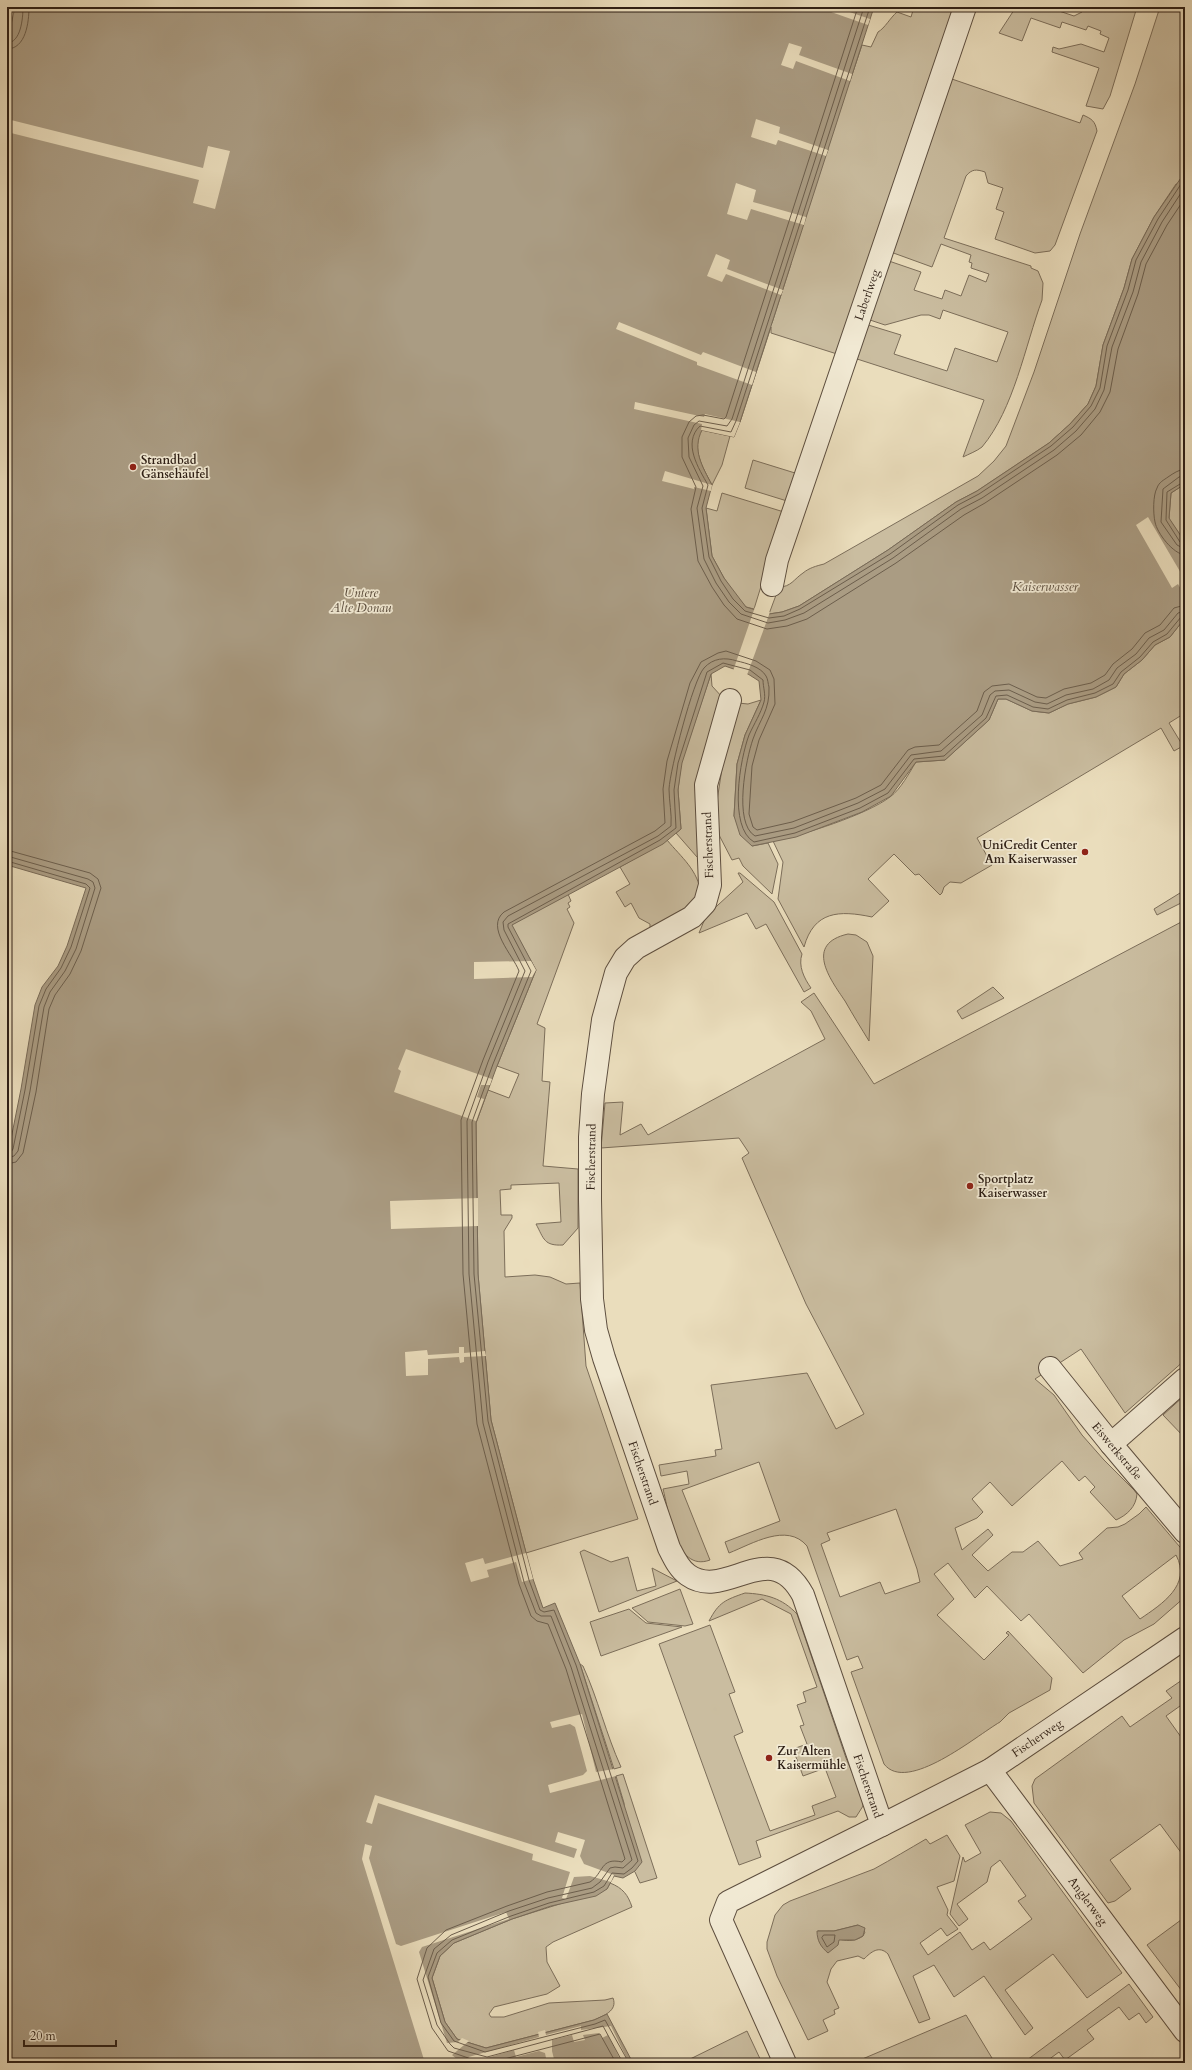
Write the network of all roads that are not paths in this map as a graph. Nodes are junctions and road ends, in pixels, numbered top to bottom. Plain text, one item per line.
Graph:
1 (965, 7) edge
2 (772, 585) dead end
3 (730, 700) dead end
4 (1050, 1368) dead end
5 (1185, 1378) edge
6 (1111, 1444) junction
7 (1185, 1532) edge
8 (1185, 1638) edge
9 (990, 1770) junction
10 (882, 1825) junction
11 (1185, 2031) edge
12 (785, 2063) edge

1 - 2 street, Laberlweg
3 - 10 street, Fischerstrand
4 - 6 street, Eiswerkstraße
5 - 6 street
6 - 7 street, Eiswerkstraße
8 - 9 street, Fischerweg
9 - 10 street, Fischerweg
9 - 11 street, Anglerweg
10 - 12 street, Fischerstrand

